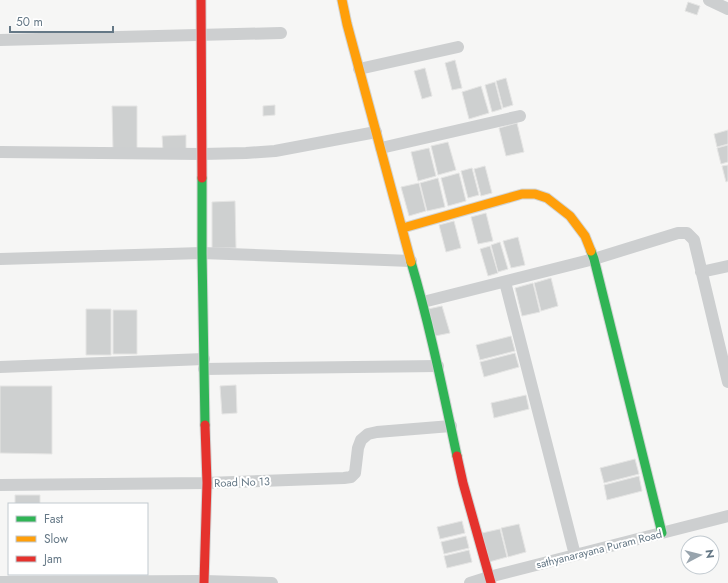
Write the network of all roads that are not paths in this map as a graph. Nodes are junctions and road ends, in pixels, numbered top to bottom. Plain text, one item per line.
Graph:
1 (201, 0) edge
2 (342, 0) edge
3 (709, 0) edge
4 (728, 9) edge
5 (281, 33) dead end
6 (202, 35) junction
7 (0, 40) edge
8 (458, 46) dead end
9 (359, 69) junction
10 (520, 116) dead end
11 (376, 132) junction
12 (381, 148) junction
13 (0, 152) edge
14 (202, 154) junction
15 (403, 228) junction
16 (202, 253) junction
17 (0, 259) edge
18 (594, 259) junction
19 (411, 261) junction
20 (728, 266) edge
21 (701, 272) junction
22 (505, 282) junction
23 (423, 302) junction
24 (724, 346) edge
25 (204, 364) junction
26 (438, 366) junction
27 (0, 367) edge
28 (728, 382) edge
29 (451, 426) junction
30 (207, 483) junction
31 (0, 485) edge
32 (728, 516) edge
33 (662, 533) junction
34 (575, 555) junction
35 (490, 580) edge
36 (0, 582) edge
37 (204, 582) edge
38 (272, 583) edge
39 (470, 583) edge

1 - 6 street
2 - 9 street
3 - 4 street
5 - 6 street
6 - 7 street
6 - 14 street
8 - 9 street
9 - 11 street
10 - 12 street
11 - 12 street
11 - 14 street
12 - 15 street
13 - 14 street
14 - 16 street
15 - 18 street
15 - 19 street
16 - 17 street
16 - 19 street
16 - 25 street
18 - 21 street
18 - 22 street
18 - 33 street
19 - 23 street
20 - 21 street
21 - 24 street
22 - 23 street
22 - 34 street
23 - 26 street
24 - 28 street
25 - 26 street
25 - 27 street
25 - 30 street
26 - 29 street
29 - 30 street, Road No 13
29 - 35 street
30 - 31 street, Road No 13
30 - 37 street
32 - 33 street, sathyanarayana Puram Road
33 - 34 street, sathyanarayana Puram Road
34 - 35 street, sathyanarayana Puram Road
35 - 39 street, sathyanarayana Puram Road
36 - 37 street
37 - 38 street

